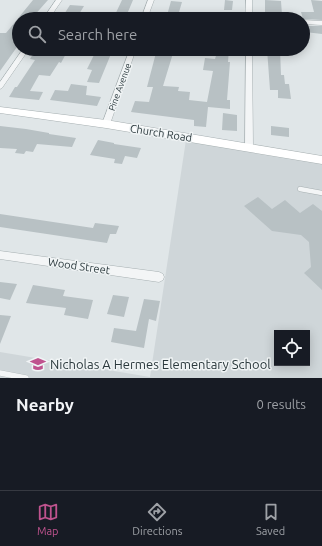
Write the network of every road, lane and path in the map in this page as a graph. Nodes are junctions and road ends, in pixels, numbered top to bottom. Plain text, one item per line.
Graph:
1 (59, 0) edge
2 (151, 0) edge
3 (249, 0) edge
4 (51, 12) edge
5 (147, 12) edge
6 (249, 12) edge
7 (310, 22) edge
8 (322, 23) edge
9 (21, 56) edge
10 (131, 56) edge
11 (249, 56) edge
12 (0, 87) edge
13 (0, 110) edge
14 (106, 124) junction
15 (249, 148) junction
16 (322, 160) edge
17 (300, 189) dead end
18 (322, 193) edge
19 (0, 255) edge
20 (159, 277) dead end
21 (0, 373) edge
22 (26, 378) edge

1 - 4 street
2 - 5 street
3 - 6 street
7 - 8 street
9 - 12 street
10 - 14 street, Pine Avenue
11 - 15 street
13 - 14 street, Church Road
14 - 15 street, Church Road
15 - 16 street, Church Road
17 - 18 lane
19 - 20 street, Wood Street
21 - 22 lane

